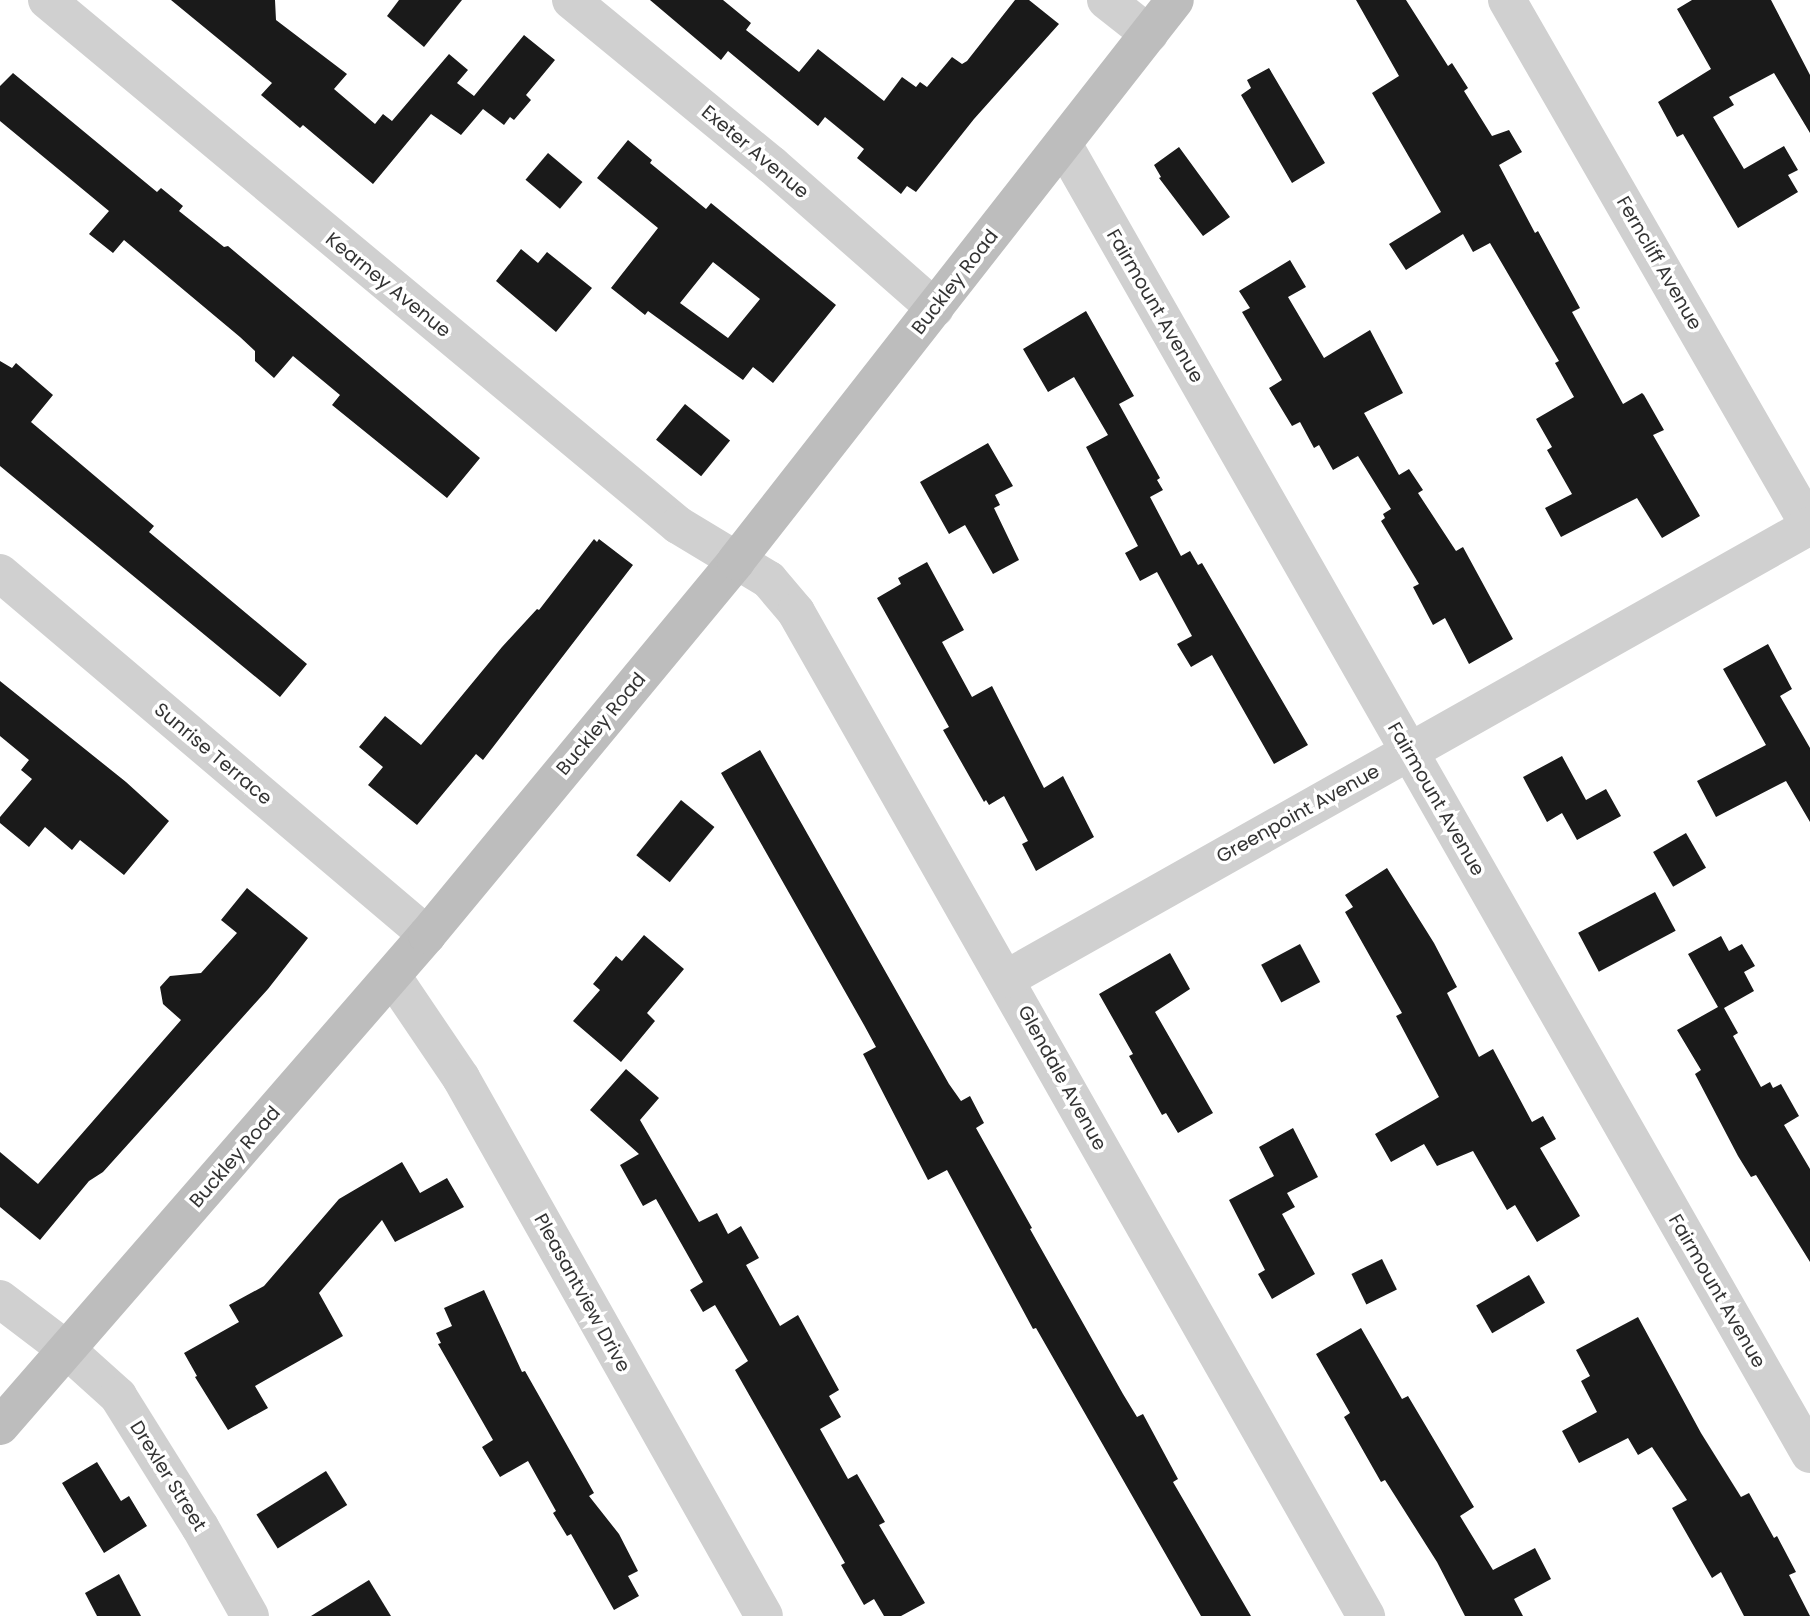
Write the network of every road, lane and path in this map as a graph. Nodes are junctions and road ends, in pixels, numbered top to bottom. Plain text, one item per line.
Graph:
1 (47, 0) edge
2 (571, 0) edge
3 (1106, 0) edge
4 (1175, 0) edge
5 (1507, 0) edge
6 (1149, 34) junction
7 (1063, 144) junction
8 (935, 308) junction
9 (1810, 526) edge
10 (736, 561) junction
11 (0, 573) edge
12 (1408, 752) junction
13 (427, 935) junction
14 (392, 976) junction
15 (1006, 979) junction
16 (0, 1298) edge
17 (67, 1350) junction
18 (0, 1426) edge
19 (1810, 1454) edge
20 (250, 1616) edge
21 (764, 1616) edge
22 (1366, 1616) edge

1 - 10 street, Kearney Avenue
2 - 8 street, Exeter Avenue
3 - 6 street
4 - 6 street, Buckley Road
5 - 9 street, Ferncliff Avenue
6 - 7 street, Buckley Road
7 - 8 street, Buckley Road
7 - 12 street, Fairmount Avenue
8 - 10 street, Buckley Road
9 - 12 street, Greenpoint Avenue
10 - 13 street, Buckley Road
10 - 15 street, Glendale Avenue
11 - 13 street, Sunrise Terrace
12 - 15 street, Greenpoint Avenue
12 - 19 street, Fairmount Avenue
13 - 14 street, Buckley Road
14 - 17 street, Buckley Road
14 - 21 street, Pleasantview Drive
15 - 22 street, Glendale Avenue
16 - 17 street, Drexler Street
17 - 18 street, Buckley Road
17 - 20 street, Drexler Street

